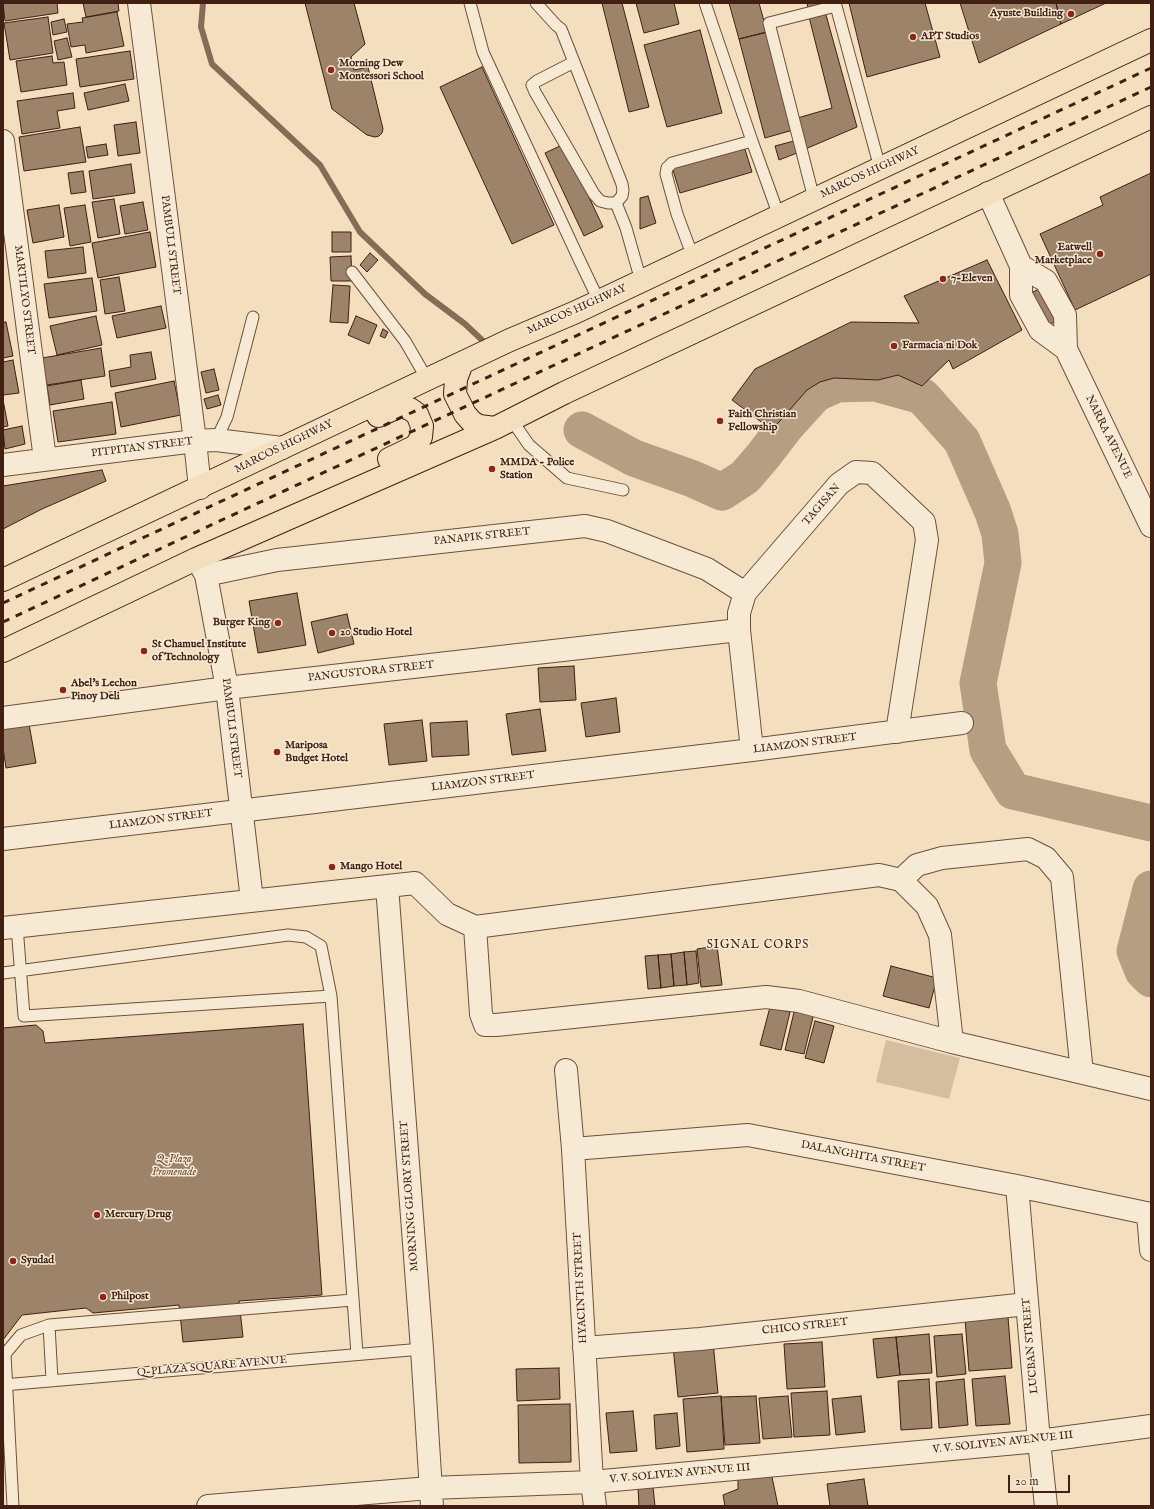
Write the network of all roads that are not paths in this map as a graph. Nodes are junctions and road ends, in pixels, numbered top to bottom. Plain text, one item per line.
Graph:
1 (140, 3) edge
2 (470, 3) edge
3 (536, 3) edge
4 (705, 3) edge
5 (1151, 40) edge
6 (574, 62) junction
7 (1151, 117) edge
8 (3, 141) edge
9 (752, 141) junction
10 (880, 168) junction
11 (988, 193) junction
12 (814, 199) junction
13 (616, 203) junction
14 (779, 216) junction
15 (693, 257) junction
16 (1021, 266) junction
17 (352, 272) dead end
18 (641, 281) junction
19 (599, 301) junction
20 (253, 317) dead end
21 (1066, 349) junction
22 (472, 359) junction
23 (427, 379) junction
24 (503, 424) junction
25 (206, 441) junction
26 (282, 448) junction
27 (45, 460) junction
28 (3, 465) edge
29 (200, 488) junction
30 (623, 490) dead end
31 (1151, 526) edge
32 (201, 567) junction
33 (3, 580) edge
34 (745, 593) junction
35 (739, 630) junction
36 (3, 651) edge
37 (227, 688) junction
38 (3, 718) edge
39 (962, 723) dead end
40 (897, 732) junction
41 (752, 750) junction
42 (241, 810) junction
43 (3, 839) edge
44 (901, 880) junction
45 (387, 886) junction
46 (252, 900) junction
47 (10, 927) edge
48 (475, 927) junction
49 (21, 970) junction
50 (3, 973) edge
51 (331, 996) junction
52 (952, 1042) junction
53 (566, 1070) dead end
54 (1082, 1073) junction
55 (1151, 1088) edge
56 (573, 1149) junction
57 (1017, 1186) junction
58 (1150, 1214) edge
59 (1151, 1250) edge
60 (353, 1300) junction
61 (1027, 1304) junction
62 (49, 1325) junction
63 (584, 1348) junction
64 (422, 1349) junction
65 (357, 1354) junction
66 (52, 1380) junction
67 (5, 1384) edge
68 (1151, 1426) edge
69 (1039, 1441) junction
70 (592, 1482) junction
71 (431, 1497) edge
72 (13, 1506) edge
73 (208, 1506) edge
74 (595, 1506) edge
75 (1046, 1506) edge

1 - 25 street, PAMBULI STREET
2 - 19 lane
3 - 6 lane
4 - 9 lane
5 - 10 main road, MARCOS HIGHWAY
6 - 13 lane
6 - 13 lane
7 - 11 main road
8 - 27 street, MARTILYO STREET
9 - 14 lane
9 - 15 lane
10 - 12 main road, MARCOS HIGHWAY
10 - 12 lane
11 - 16 street, NARRA AVENUE
11 - 24 main road
12 - 14 main road, MARCOS HIGHWAY
13 - 18 lane
14 - 15 main road, MARCOS HIGHWAY
15 - 18 main road, MARCOS HIGHWAY
16 - 21 street, NARRA AVENUE
16 - 21 street, NARRA AVENUE
17 - 23 lane
18 - 19 main road, MARCOS HIGHWAY
19 - 22 main road, MARCOS HIGHWAY
20 - 25 lane
21 - 31 street, NARRA AVENUE
22 - 23 main road, MARCOS HIGHWAY
22 - 24 main road
23 - 26 main road, MARCOS HIGHWAY
24 - 30 lane
24 - 32 main road
25 - 26 street, PITPITAN STREET
25 - 27 street, PITPITAN STREET
25 - 29 street, PAMBULI STREET
26 - 29 main road, MARCOS HIGHWAY
27 - 28 street, PITPITAN STREET
29 - 32 main road
29 - 33 main road, MARCOS HIGHWAY
32 - 34 street, PANAPIK STREET
32 - 36 main road
32 - 37 street, PAMBULI STREET
34 - 35 street, TAGISAN
34 - 40 street, TAGISAN
35 - 37 street, PANGUSTORA STREET
35 - 41 street, TAGISAN
37 - 38 street, PANGUSTORA STREET
37 - 42 street, PAMBULI STREET
39 - 40 street, LIAMZON STREET
40 - 41 street, LIAMZON STREET
41 - 42 street, LIAMZON STREET
42 - 43 street, LIAMZON STREET
42 - 46 street, PAMBULI STREET
44 - 48 street
44 - 52 street
44 - 54 street
45 - 46 street
45 - 48 street
45 - 64 street, MORNING GLORY STREET
46 - 47 street
47 - 49 lane
48 - 52 street
49 - 50 lane
49 - 51 lane
49 - 51 lane
51 - 60 lane
52 - 54 street
53 - 56 street, HYACINTH STREET
54 - 55 street
56 - 57 street, DALANGHITA STREET
56 - 63 street, HYACINTH STREET
57 - 58 street, DALANGHITA STREET
57 - 61 street, LUCBAN STREET
58 - 59 street
60 - 62 lane
60 - 65 lane
61 - 63 street, CHICO STREET
61 - 69 street, LUCBAN STREET
62 - 66 lane
62 - 67 lane
63 - 70 street, HYACINTH STREET
64 - 65 lane, Q-PLAZA SQUARE AVENUE
64 - 71 street, MORNING GLORY STREET
65 - 66 lane, Q-PLAZA SQUARE AVENUE
66 - 67 lane, Q-PLAZA SQUARE AVENUE
67 - 72 lane
68 - 69 street, V. V. SOLIVEN AVENUE III
69 - 70 street, V. V. SOLIVEN AVENUE III
69 - 75 street, LUCBAN STREET
70 - 71 street, V. V. SOLIVEN AVENUE III
70 - 74 street, HYACINTH STREET
71 - 73 street, V. V. SOLIVEN AVENUE III

